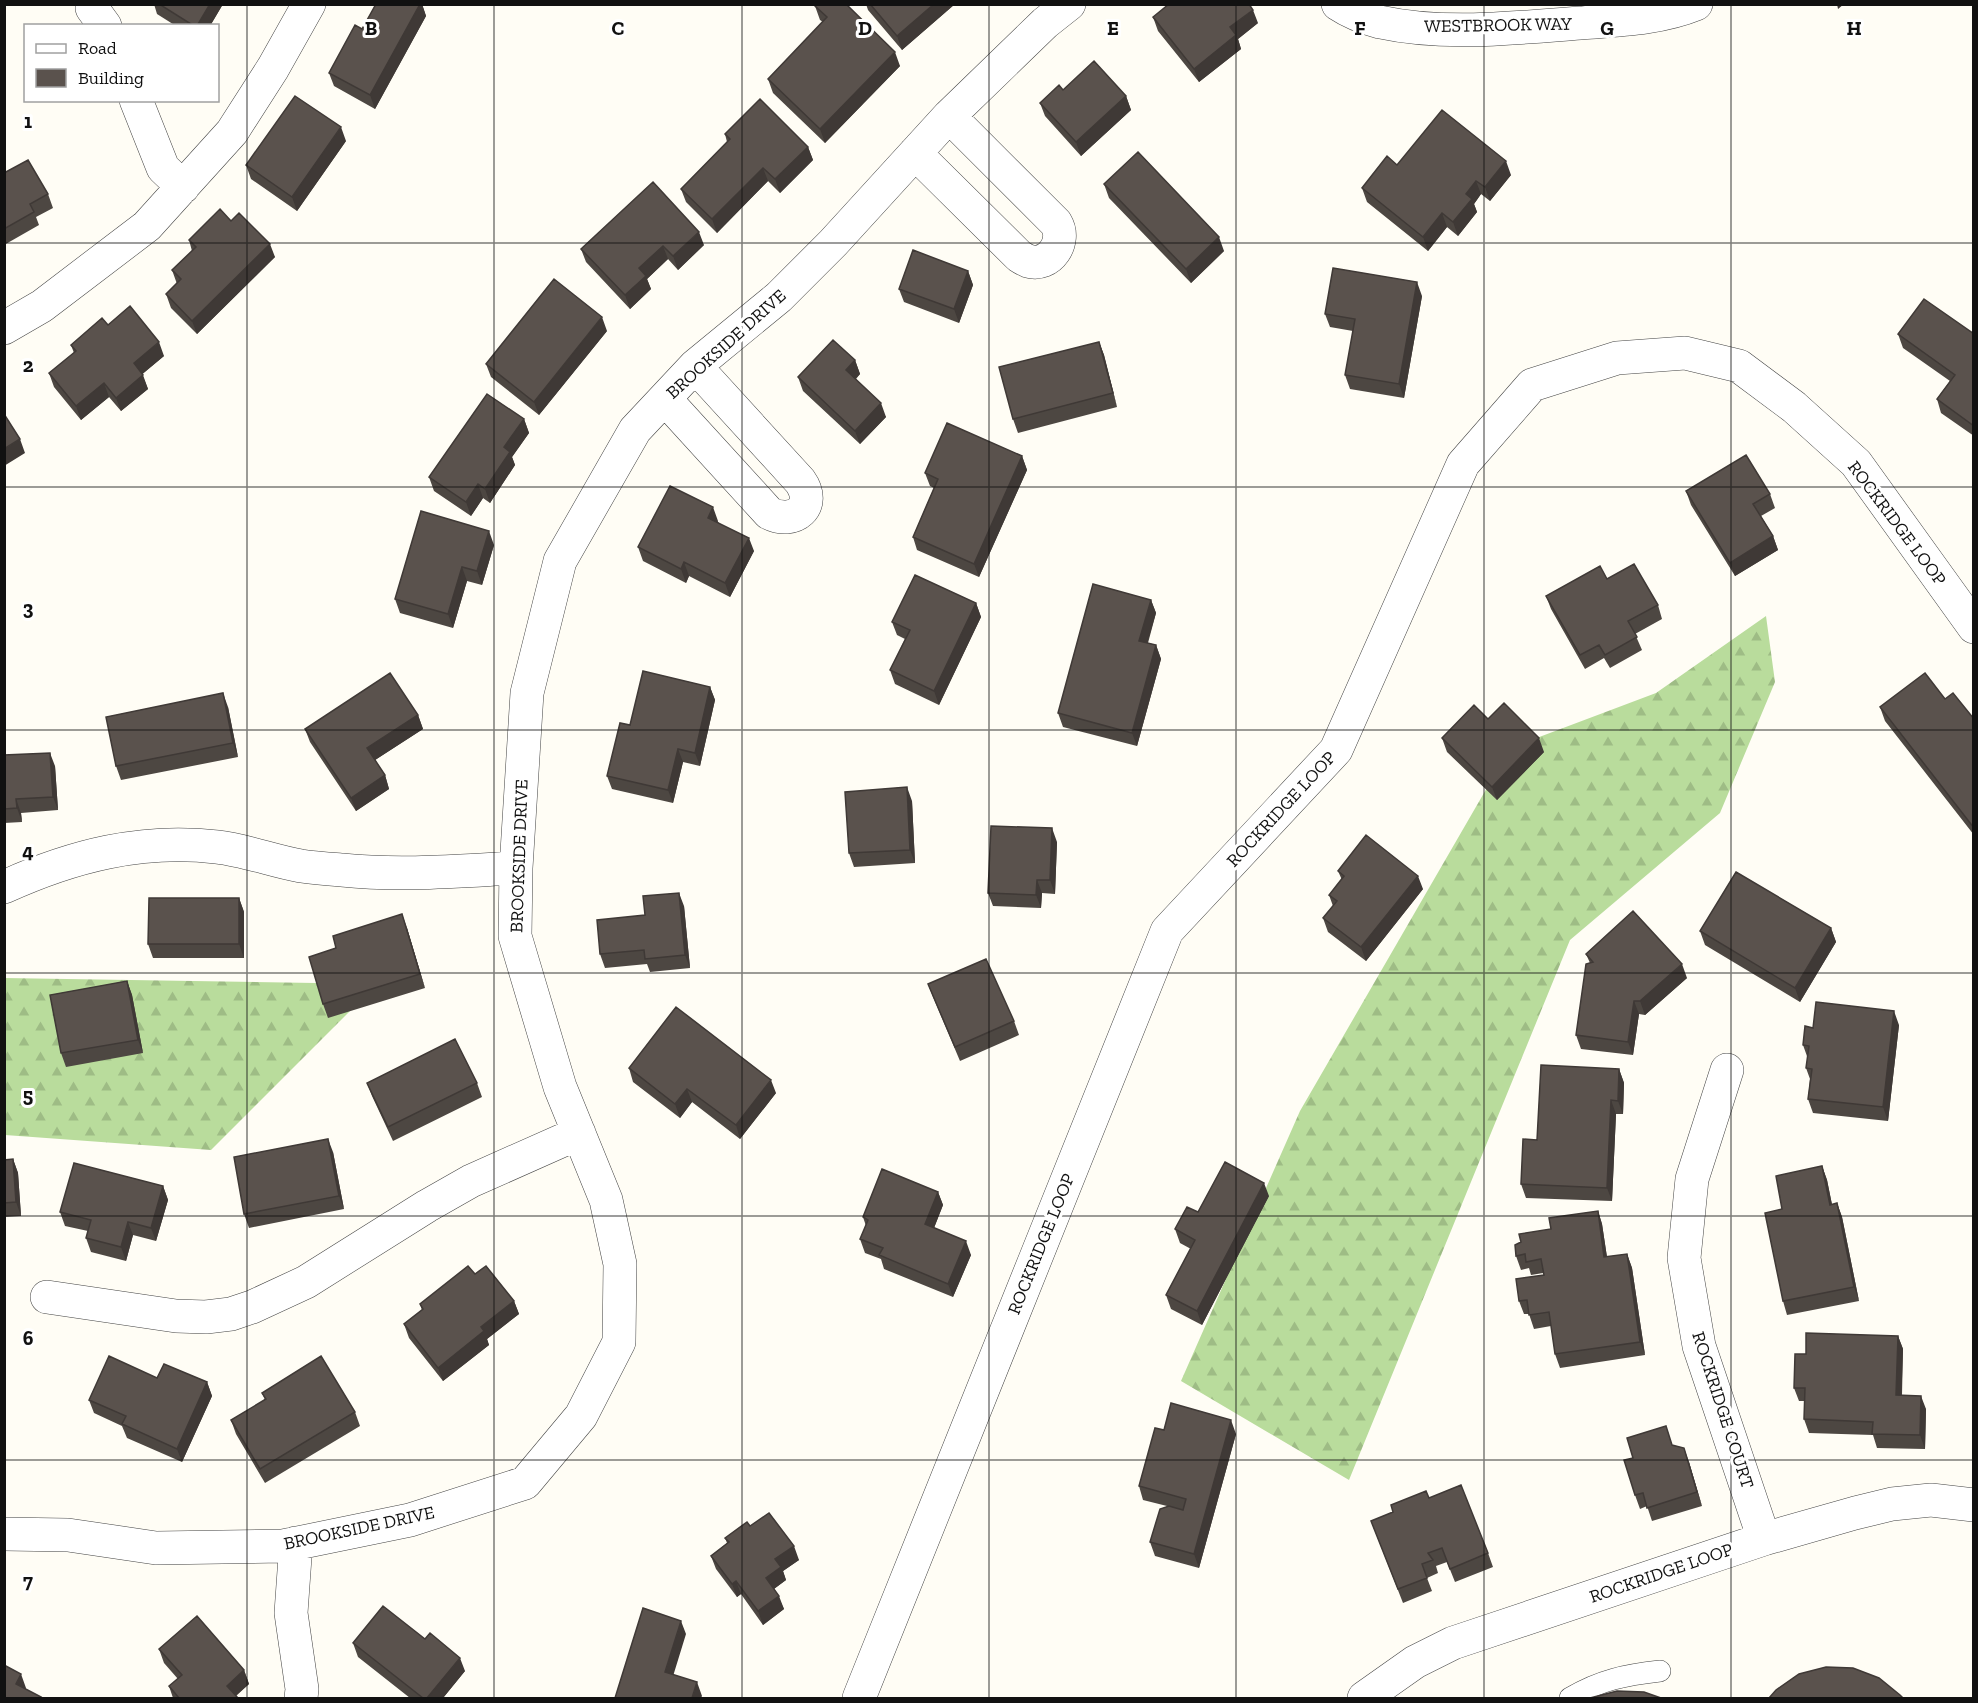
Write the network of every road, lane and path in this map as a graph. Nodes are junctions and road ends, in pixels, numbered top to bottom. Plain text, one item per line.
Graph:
1 (309, 4) edge
2 (1069, 4) edge
3 (1338, 4) edge
4 (1696, 4) edge
5 (137, 102) edge
6 (949, 116) junction
7 (915, 153) junction
8 (183, 187) junction
9 (4, 328) edge
10 (695, 366) junction
11 (665, 399) junction
12 (1974, 627) edge
13 (516, 868) junction
14 (4, 887) edge
15 (1727, 1070) dead end
16 (579, 1133) junction
17 (46, 1297) dead end
18 (1974, 1505) edge
19 (4, 1534) edge
20 (1764, 1539) junction
21 (296, 1543) junction
22 (1660, 1671) dead end
23 (1372, 1696) edge
24 (301, 1698) edge
25 (859, 1698) edge
26 (1570, 1698) edge

1 - 8 street
2 - 6 street, BROOKSIDE DRIVE
3 - 4 street, WESTBROOK WAY
5 - 8 street
6 - 7 street, BROOKSIDE DRIVE
6 - 7 street
7 - 10 street, BROOKSIDE DRIVE
8 - 9 street
10 - 11 street, BROOKSIDE DRIVE
10 - 11 street
11 - 13 street, BROOKSIDE DRIVE
12 - 25 street, ROCKRIDGE LOOP
13 - 14 street
13 - 16 street, BROOKSIDE DRIVE
15 - 20 street, ROCKRIDGE COURT
16 - 17 street
16 - 21 street, BROOKSIDE DRIVE
18 - 20 street, ROCKRIDGE LOOP
19 - 21 street, BROOKSIDE DRIVE
20 - 23 street, ROCKRIDGE LOOP
21 - 24 street
22 - 26 lane

